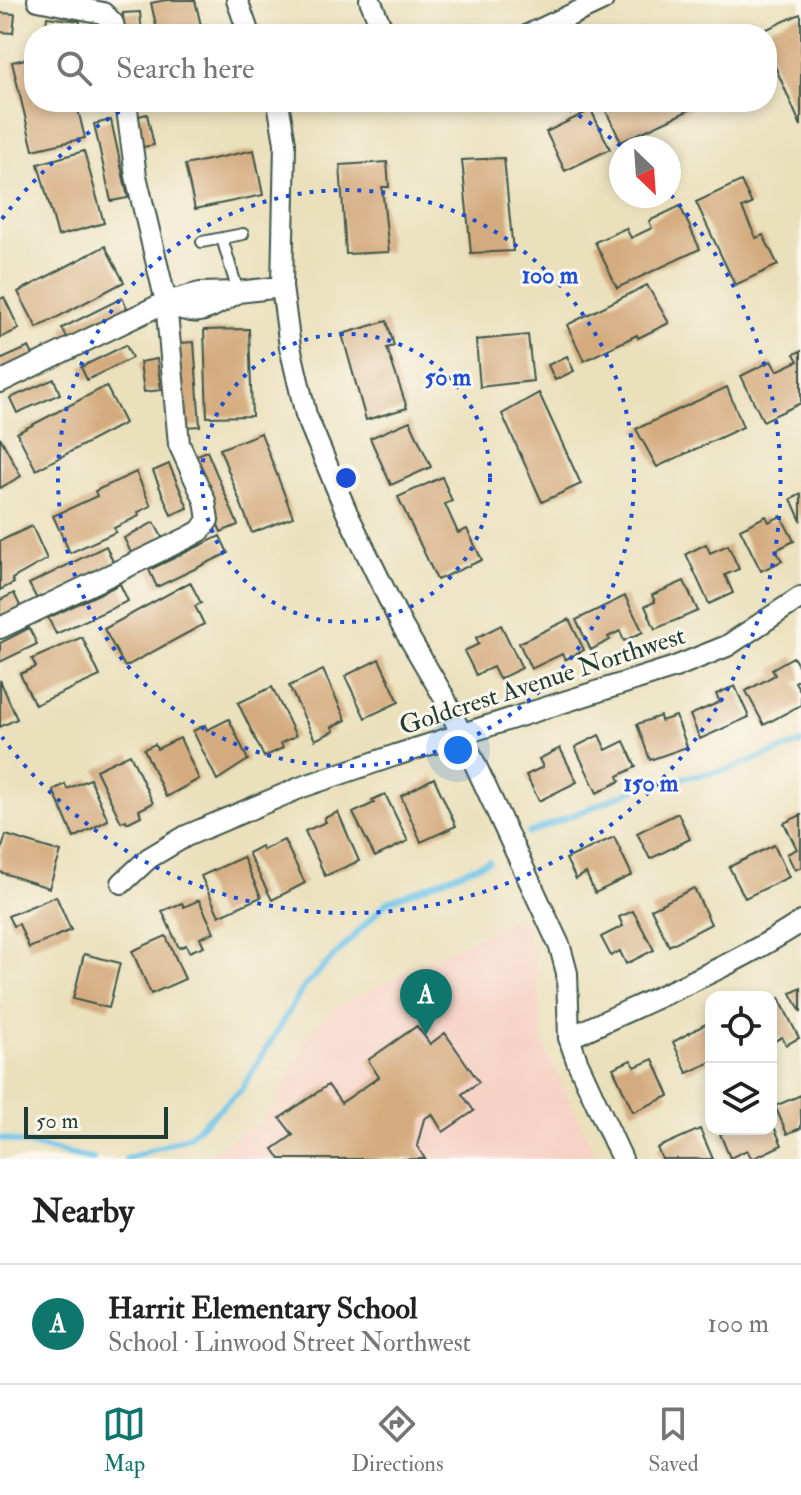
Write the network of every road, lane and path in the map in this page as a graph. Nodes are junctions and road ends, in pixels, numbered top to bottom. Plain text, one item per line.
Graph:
1 (38, 0) edge
2 (237, 0) edge
3 (370, 0) edge
4 (603, 0) edge
5 (113, 24) edge
6 (245, 24) edge
7 (380, 24) edge
8 (551, 24) edge
9 (127, 112) edge
10 (283, 112) edge
11 (243, 234) dead end
12 (222, 238) junction
13 (202, 242) dead end
14 (282, 287) junction
15 (238, 292) junction
16 (166, 302) junction
17 (0, 382) edge
18 (801, 597) edge
19 (0, 628) edge
20 (461, 735) junction
21 (122, 883) dead end
22 (801, 922) edge
23 (569, 1038) junction
24 (622, 1159) edge

1 - 5 street
2 - 6 street
3 - 7 street
4 - 8 street
9 - 16 street
10 - 14 street
11 - 12 lane
12 - 13 lane
12 - 15 lane
14 - 15 street
14 - 20 street
15 - 16 street
16 - 17 street
16 - 19 street
18 - 20 street, Goldcrest Avenue Northwest
20 - 21 street, Goldcrest Avenue Northwest
20 - 23 street
22 - 23 street
23 - 24 street

